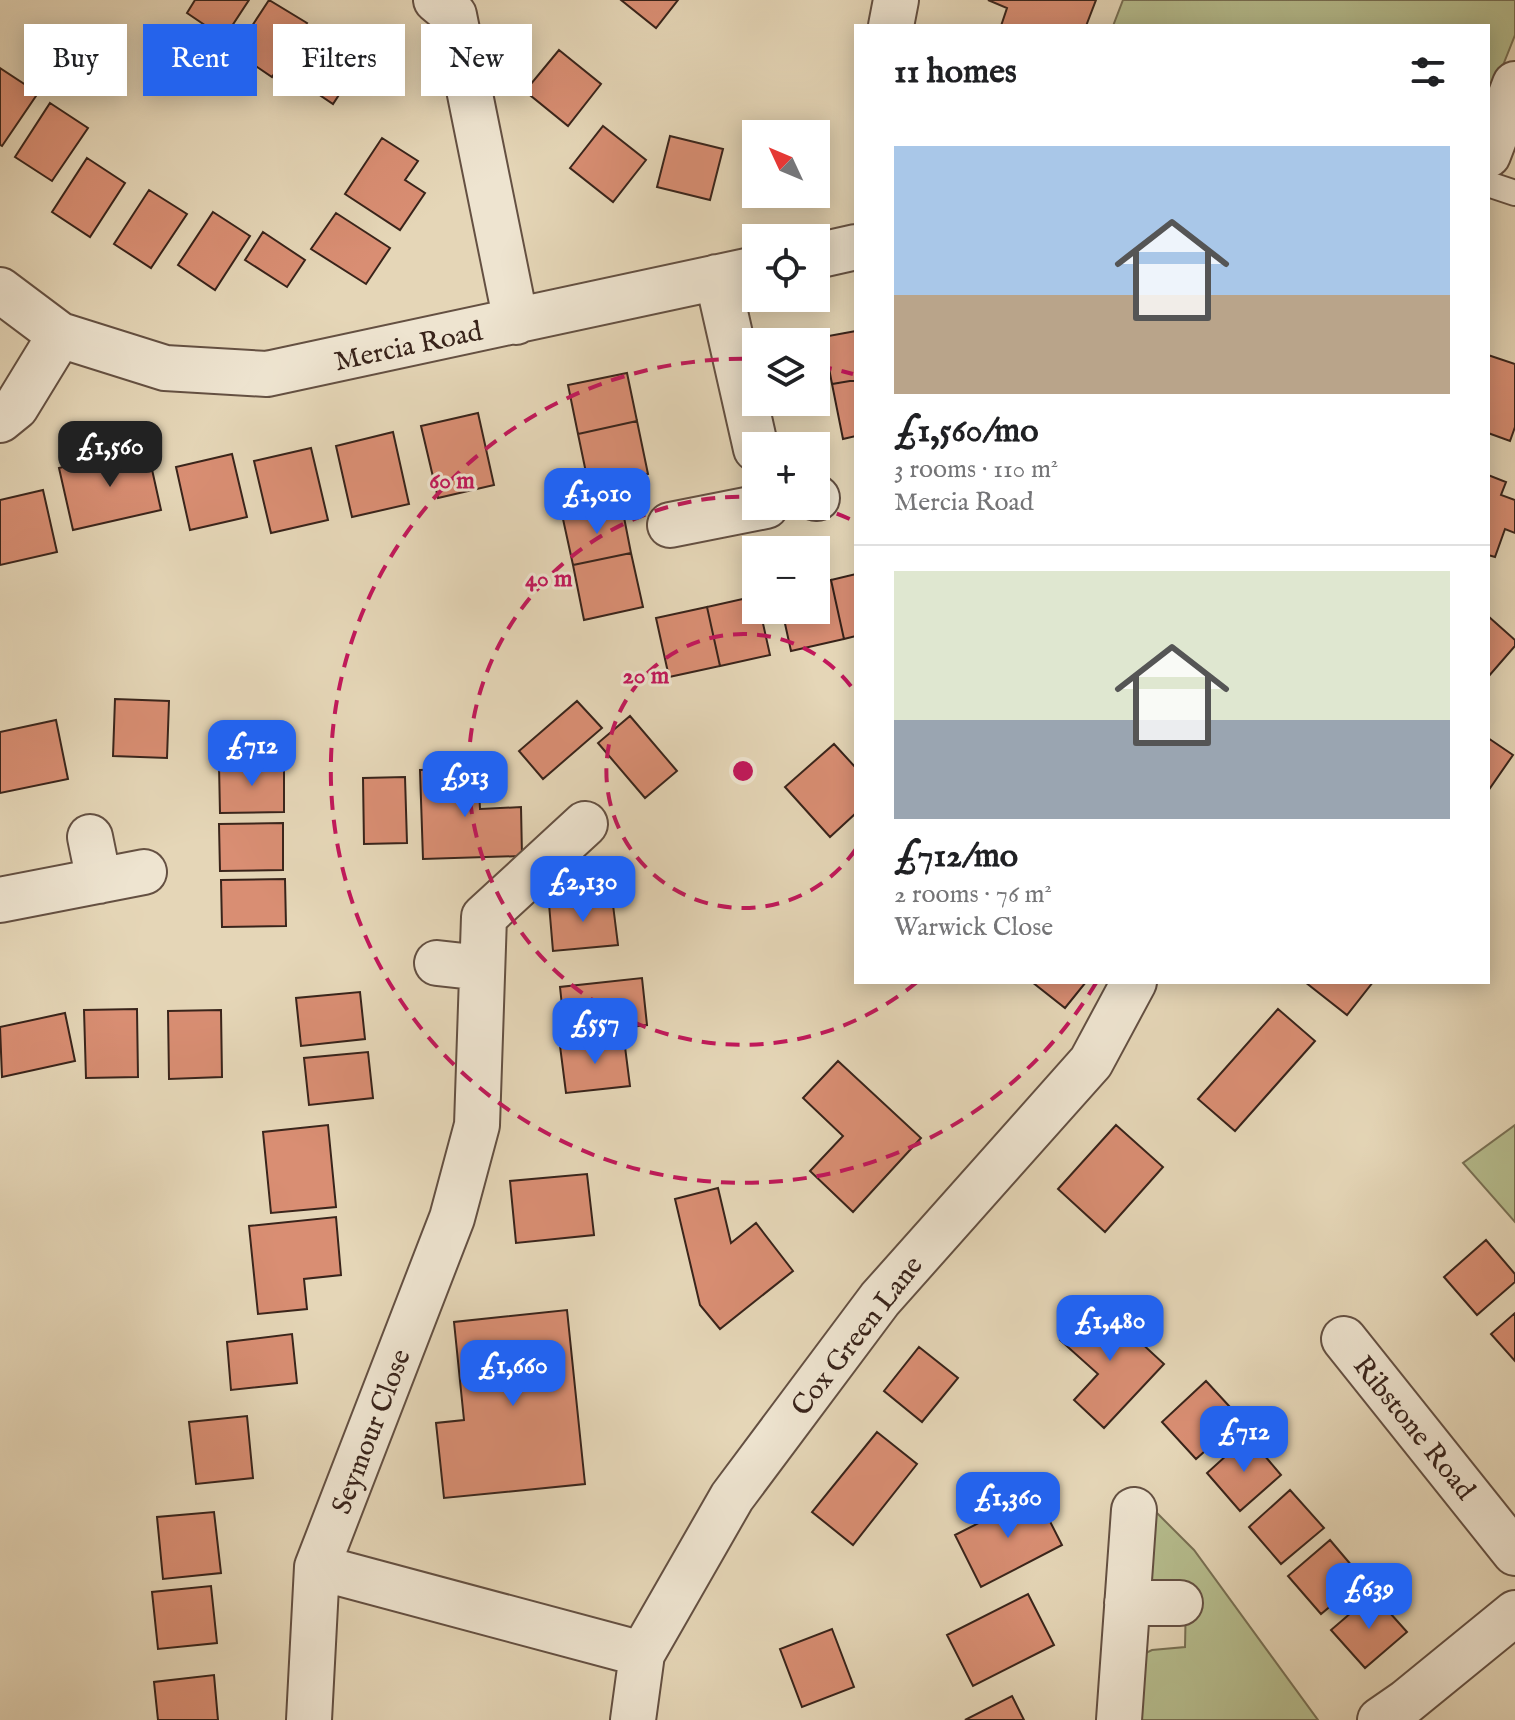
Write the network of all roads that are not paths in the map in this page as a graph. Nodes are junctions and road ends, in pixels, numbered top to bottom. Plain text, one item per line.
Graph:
1 (896, 0) edge
2 (457, 5) edge
3 (891, 24) edge
4 (1515, 84) edge
5 (1490, 150) edge
6 (1490, 185) edge
7 (1515, 193) edge
8 (854, 247) edge
9 (830, 253) edge
10 (736, 273) edge
11 (0, 290) edge
12 (516, 322) junction
13 (60, 335) junction
14 (0, 420) edge
15 (754, 432) edge
16 (742, 511) edge
17 (670, 525) dead end
18 (585, 824) dead end
19 (90, 837) dead end
20 (144, 872) dead end
21 (99, 881) junction
22 (0, 900) edge
23 (437, 963) dead end
24 (482, 968) junction
25 (1133, 984) edge
26 (1344, 1339) dead end
27 (1134, 1510) dead end
28 (1515, 1553) edge
29 (317, 1567) junction
30 (1127, 1603) junction
31 (1180, 1603) dead end
32 (1515, 1613) edge
33 (642, 1654) junction
34 (1403, 1714) edge
35 (309, 1720) edge
36 (633, 1720) edge
37 (1119, 1720) edge

1 - 3 street
2 - 12 street
4 - 5 street
6 - 7 lane
8 - 9 street
10 - 12 street, Mercia Road
10 - 15 street
11 - 13 street, Mercia Road
12 - 13 street, Mercia Road
13 - 14 street
16 - 17 street
18 - 24 street, Seymour Close
19 - 21 street
20 - 21 street
21 - 22 street
23 - 24 street
24 - 29 street, Seymour Close
25 - 33 street, Cox Green Lane
26 - 28 street, Ribstone Road
27 - 30 street
29 - 33 street
29 - 35 street, Seymour Close
30 - 31 street
30 - 37 street
32 - 34 street
33 - 36 street, Cox Green Lane

